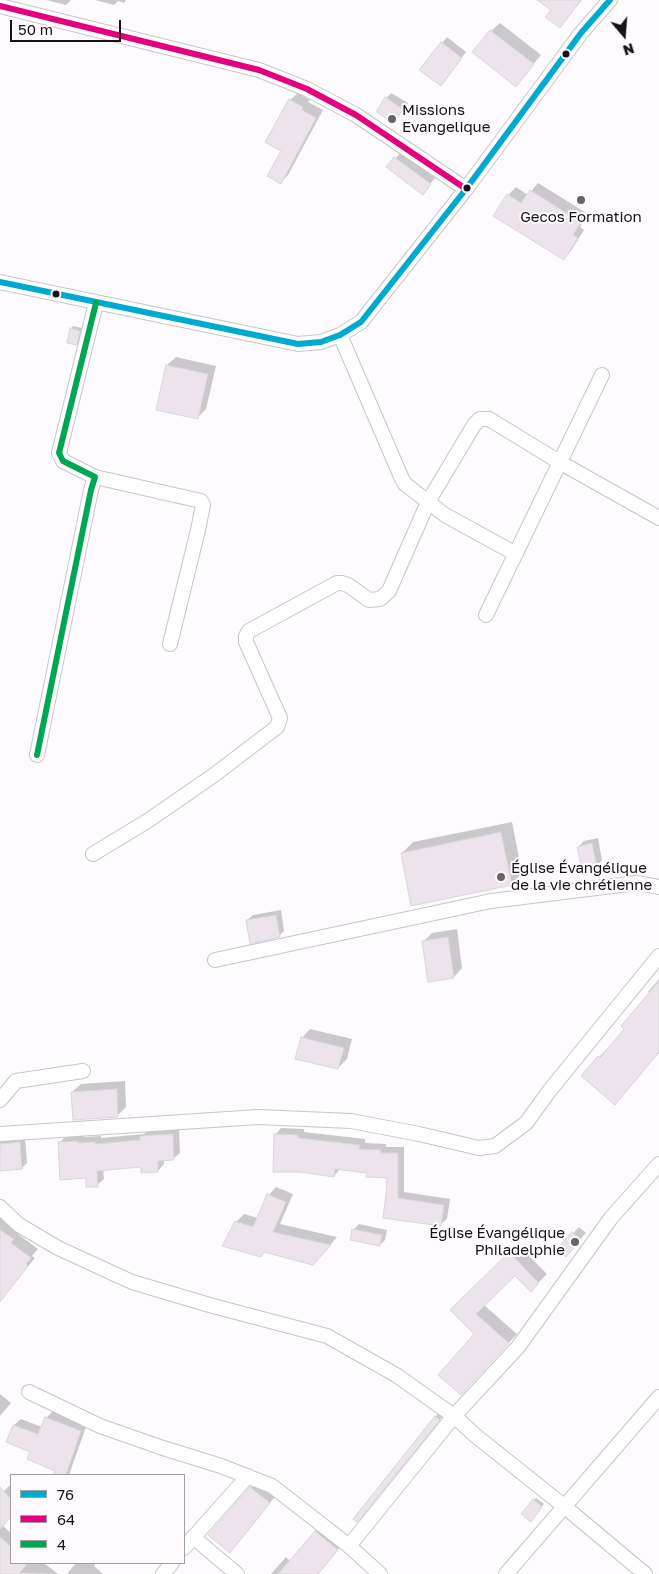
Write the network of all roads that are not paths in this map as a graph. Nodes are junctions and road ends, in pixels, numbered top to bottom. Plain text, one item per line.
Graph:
1 (610, 0) edge
2 (0, 6) edge
3 (466, 189) junction
4 (0, 282) edge
5 (96, 303) junction
6 (340, 334) junction
7 (602, 375) dead end
8 (561, 463) junction
9 (95, 477) junction
10 (428, 502) junction
11 (659, 518) edge
12 (516, 554) junction
13 (486, 615) dead end
14 (170, 644) dead end
15 (37, 755) dead end
16 (93, 854) dead end
17 (659, 888) edge
18 (659, 956) edge
19 (215, 960) dead end
20 (83, 1071) dead end
21 (0, 1100) edge
22 (0, 1134) edge
23 (659, 1164) edge
24 (0, 1207) edge
25 (29, 1392) dead end
26 (659, 1397) edge
27 (454, 1416) junction
28 (248, 1476) junction
29 (565, 1507) junction
30 (188, 1542) edge
31 (349, 1546) junction
32 (171, 1564) edge
33 (163, 1574) edge
34 (237, 1574) edge
35 (380, 1574) edge
36 (506, 1574) edge
37 (645, 1574) edge

1 - 3 street
2 - 3 street
3 - 6 street
4 - 5 street
5 - 6 street
5 - 9 street
6 - 10 street
7 - 8 street
8 - 10 street
8 - 11 street
8 - 12 street
9 - 14 street
9 - 15 street
10 - 12 street
10 - 16 street
12 - 13 street
17 - 19 street
18 - 22 street
20 - 21 street
23 - 27 street
24 - 27 street
25 - 28 street
26 - 29 street
27 - 29 street
27 - 31 street
28 - 30 street
28 - 31 street
29 - 36 street
29 - 37 street
30 - 34 street
31 - 35 street
32 - 33 street

